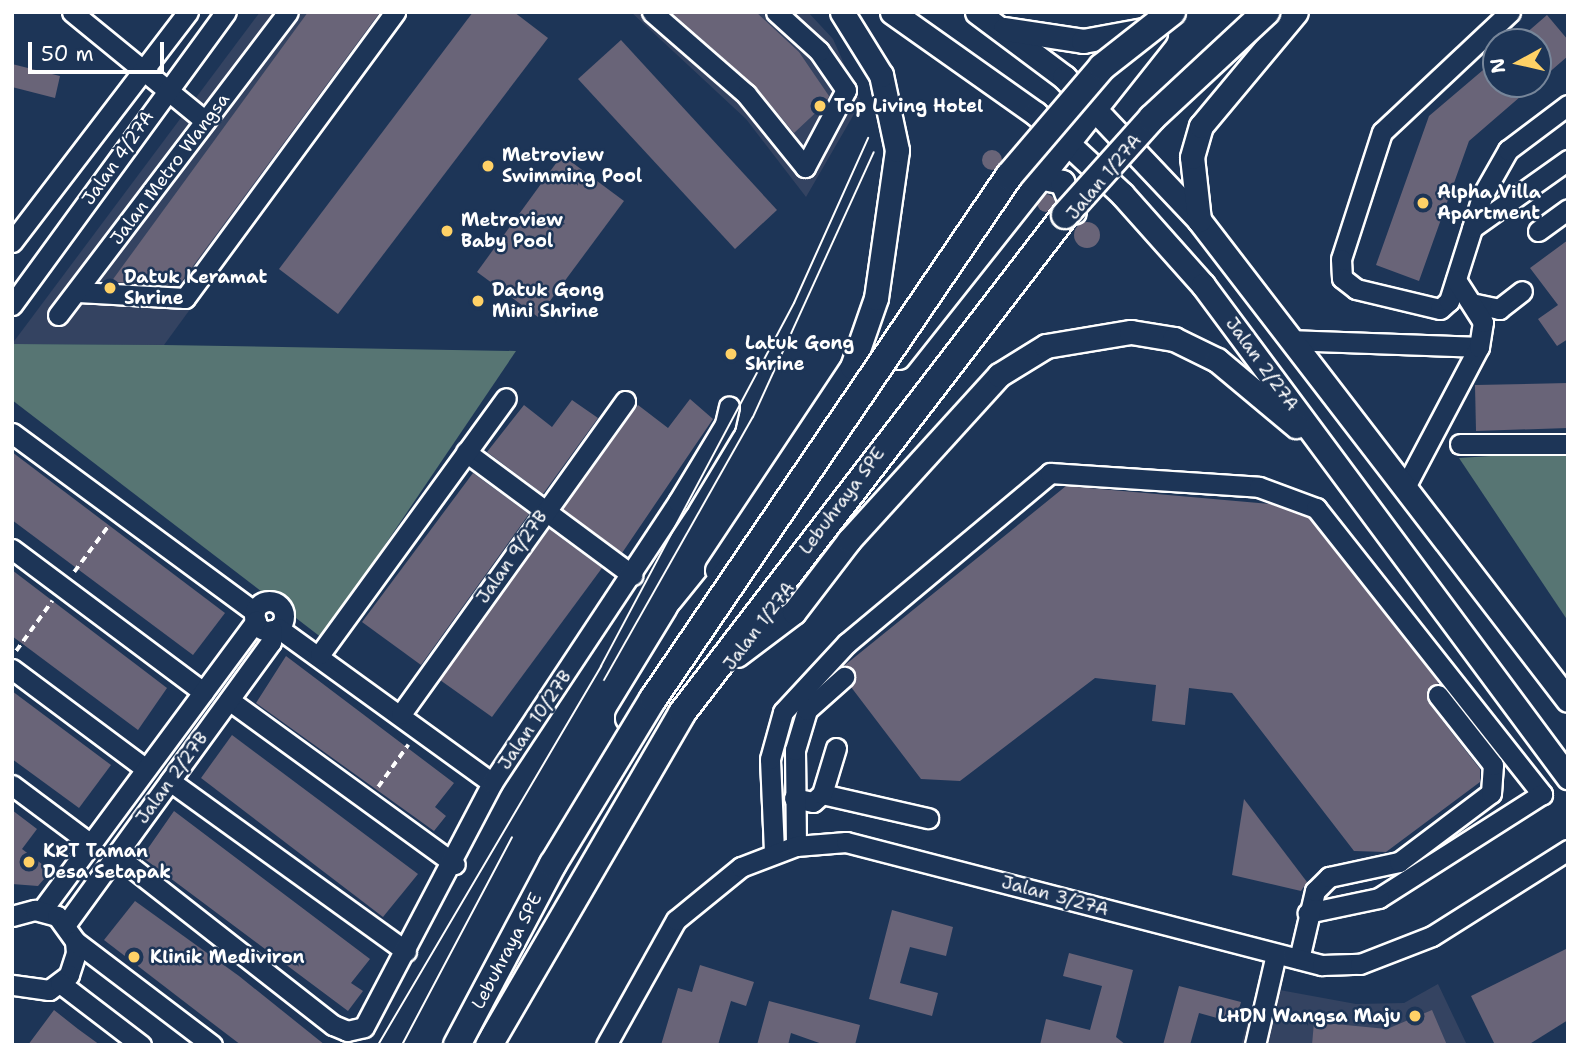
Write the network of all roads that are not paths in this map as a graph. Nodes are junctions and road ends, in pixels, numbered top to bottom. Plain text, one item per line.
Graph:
1 (72, 12) edge
2 (188, 12) edge
3 (226, 12) edge
4 (288, 12) edge
5 (395, 12) edge
6 (652, 12) edge
7 (776, 12) edge
8 (842, 12) edge
9 (892, 12) edge
10 (977, 12) edge
11 (1249, 12) edge
12 (1266, 12) edge
13 (1296, 12) edge
14 (1510, 12) edge
15 (1169, 17) edge
16 (998, 28) junction
17 (144, 71) junction
18 (167, 89) junction
19 (1568, 105) edge
20 (1094, 108) junction
21 (205, 121) junction
22 (1066, 142) junction
23 (1129, 145) junction
24 (1568, 160) edge
25 (1103, 175) junction
26 (1039, 177) junction
27 (1568, 209) edge
28 (1074, 212) junction
29 (1199, 220) junction
30 (1472, 228) junction
31 (1538, 231) dead end
32 (12, 242) edge
33 (1456, 280) junction
34 (1522, 290) dead end
35 (78, 292) junction
36 (1476, 304) junction
37 (12, 305) edge
38 (58, 315) dead end
39 (1290, 340) junction
40 (1479, 347) junction
41 (506, 398) dead end
42 (625, 401) dead end
43 (729, 406) dead end
44 (12, 433) edge
45 (1460, 444) dead end
46 (1568, 444) edge
47 (1321, 445) junction
48 (466, 452) junction
49 (1404, 489) junction
50 (544, 511) junction
51 (12, 549) edge
52 (632, 575) junction
53 (688, 618) junction
54 (267, 619) junction
55 (320, 654) junction
56 (737, 655) junction
57 (12, 668) edge
58 (844, 677) dead end
59 (203, 692) junction
60 (1438, 695) dead end
61 (229, 700) junction
62 (1568, 700) edge
63 (401, 714) junction
64 (836, 748) dead end
65 (146, 769) junction
66 (1568, 777) edge
67 (170, 780) junction
68 (492, 783) junction
69 (12, 785) edge
70 (822, 794) junction
71 (794, 798) junction
72 (928, 818) dead end
73 (91, 844) junction
74 (796, 846) junction
75 (1568, 850) edge
76 (774, 851) junction
77 (116, 855) junction
78 (455, 864) junction
79 (42, 910) junction
80 (1308, 913) junction
81 (13, 914) edge
82 (71, 932) junction
83 (406, 951) junction
84 (1276, 954) junction
85 (1299, 959) junction
86 (60, 984) junction
87 (16, 993) edge
88 (141, 1045) edge
89 (212, 1045) edge
90 (446, 1045) edge
91 (457, 1045) edge
92 (489, 1045) edge
93 (501, 1045) edge
94 (606, 1045) edge
95 (1255, 1045) edge

1 - 17 street
2 - 17 street, Jalan 4/27A
3 - 18 street, Jalan 4/27A
4 - 21 street, Jalan Metro Wangsa
5 - 35 street
6 - 7 street
8 - 53 main road
9 - 22 main road, Jalan 2/27A
10 - 16 main road, Jalan 2/27A
11 - 23 main road, Jalan 1/27A
12 - 92 highway, Lebuhraya SPE, bridge
13 - 29 main road
14 - 33 street
15 - 16 main road
15 - 20 main road
15 - 91 highway, Lebuhraya SPE, bridge
16 - 20 main road, Jalan 2/27A
17 - 18 street
17 - 32 street, Jalan 4/27A
18 - 21 street
18 - 37 street, Jalan 4/27A
19 - 30 street
20 - 22 main road
20 - 23 main road, Jalan 2/27A
21 - 35 street, Jalan Metro Wangsa
22 - 25 main road, Jalan 2/27A
22 - 26 main road
23 - 25 main road, Jalan 1/27A
23 - 29 main road, Jalan 2/27A
24 - 30 street
25 - 28 main road, Jalan 1/27A
25 - 47 main road, Jalan 2/27A
26 - 28 main road
26 - 53 main road
27 - 31 street
28 - 56 main road, Jalan 1/27A
29 - 39 main road, Jalan 2/27A
30 - 33 street
33 - 36 street
34 - 36 street
35 - 38 street, Jalan Metro Wangsa
36 - 40 street
39 - 40 street
39 - 49 main road, Jalan 2/27A
40 - 49 street
41 - 48 street
42 - 50 street, Jalan 9/27B
43 - 52 street, Jalan 10/27B
44 - 54 street
45 - 46 street
47 - 56 main road
47 - 66 main road, Jalan 2/27A
48 - 50 street
48 - 55 street
49 - 62 main road, Jalan 2/27A
50 - 52 street
50 - 63 street, Jalan 9/27B
51 - 59 street
52 - 68 street, Jalan 10/27B
53 - 90 main road
54 - 55 street
54 - 59 street, Jalan 2/27B
54 - 61 street, Jalan 2/27B
55 - 63 street
56 - 93 main road, Jalan 1/27A
57 - 65 street
58 - 71 street
59 - 65 street, Jalan 2/27B
60 - 80 street
61 - 67 street, Jalan 2/27B
61 - 78 street
63 - 68 street
64 - 70 street
65 - 73 street, Jalan 2/27B
67 - 77 street, Jalan 2/27B
67 - 83 street
68 - 78 street, Jalan 10/27B
69 - 73 street
70 - 71 street
70 - 72 street
71 - 74 street
73 - 79 street, Jalan 2/27B
74 - 76 street, Jalan 3/27A
74 - 84 street, Jalan 3/27A
75 - 85 street, Jalan 3/27A
76 - 80 street
76 - 94 street, Jalan 3/27A
77 - 82 street, Jalan 2/27B
77 - 83 street, Jalan 10/27B
78 - 83 street, Jalan 10/27B
79 - 81 street
79 - 82 street
80 - 85 street
82 - 86 street
82 - 89 street
84 - 85 street, Jalan 3/27A
84 - 95 street
86 - 87 street
86 - 88 street

